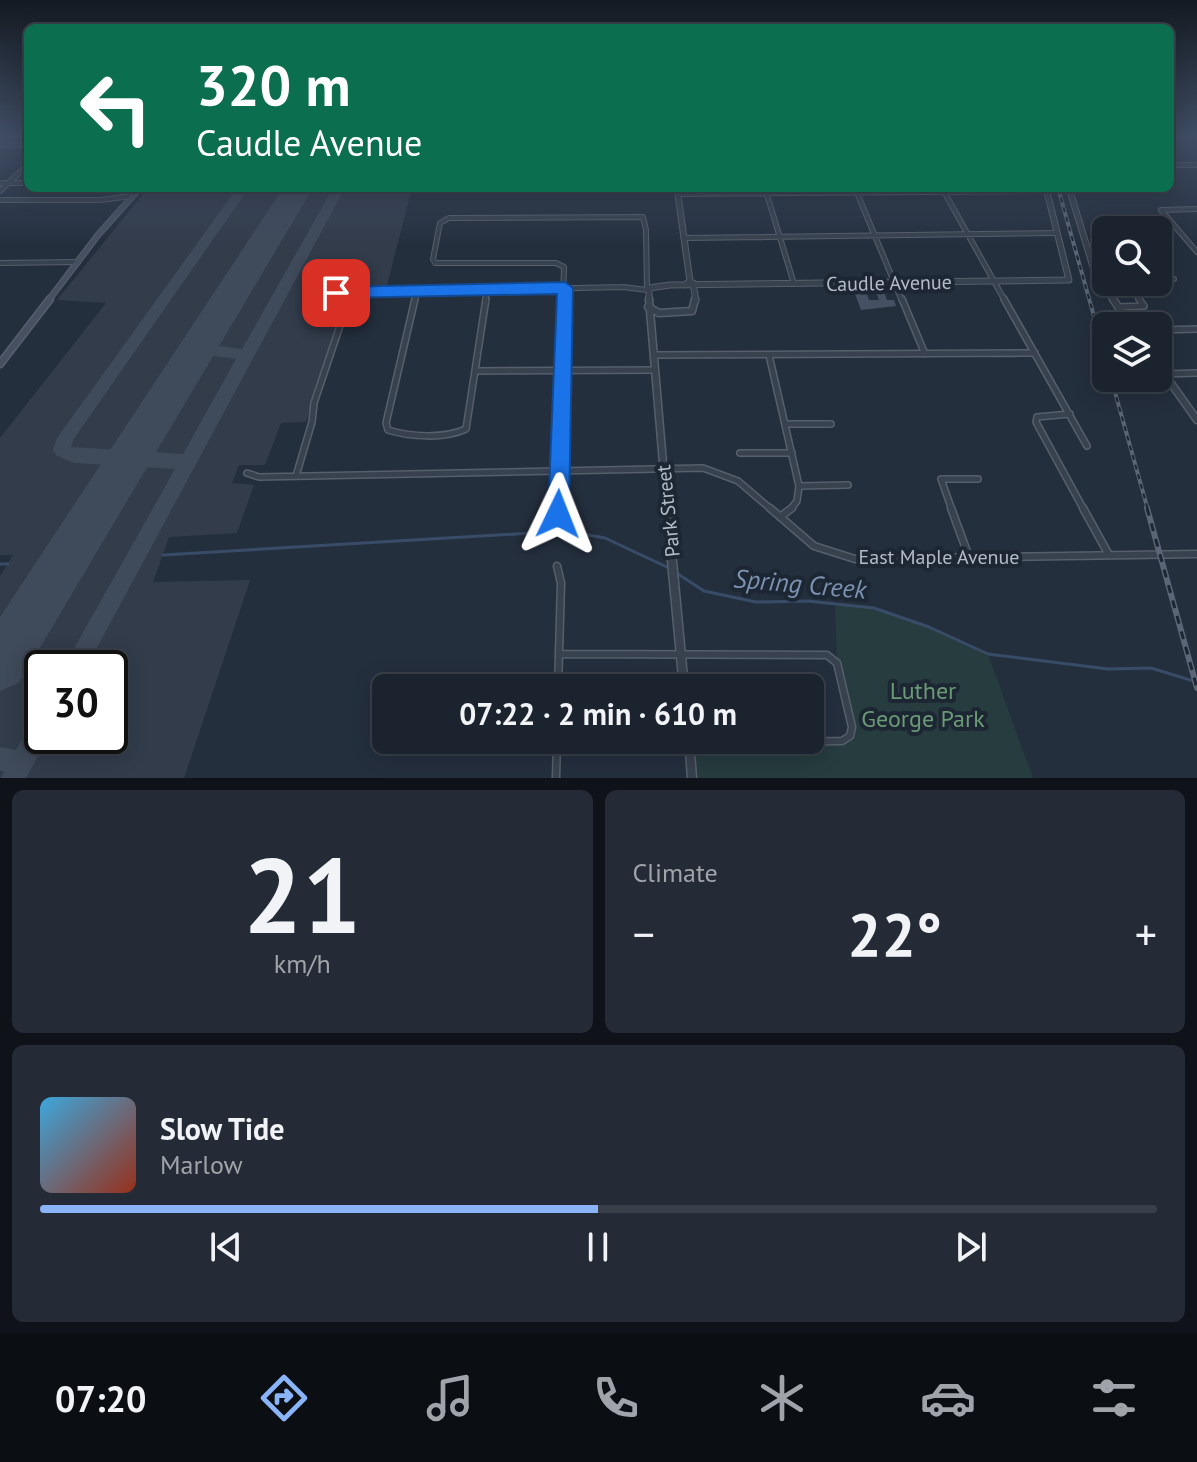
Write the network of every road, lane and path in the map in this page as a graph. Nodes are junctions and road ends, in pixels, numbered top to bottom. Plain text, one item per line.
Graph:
1 (21, 172) edge
2 (0, 183) edge
3 (11, 183) junction
4 (24, 183) edge
5 (0, 191) edge
6 (136, 192) edge
7 (677, 192) edge
8 (766, 192) edge
9 (857, 192) edge
10 (945, 192) edge
11 (1047, 192) edge
12 (1070, 192) edge
13 (132, 196) junction
14 (0, 200) edge
15 (1197, 209) edge
16 (1057, 233) junction
17 (969, 234) junction
18 (874, 235) junction
19 (780, 236) junction
20 (684, 238) junction
21 (1197, 252) edge
22 (78, 262) junction
23 (0, 263) edge
24 (689, 269) junction
25 (995, 282) junction
26 (895, 283) junction
27 (794, 284) junction
28 (685, 285) junction
29 (648, 287) junction
30 (565, 288) junction
31 (694, 288) junction
32 (487, 290) junction
33 (417, 292) junction
34 (336, 293) dead end
35 (351, 293) junction
36 (1137, 296) edge
37 (648, 307) junction
38 (1117, 307) junction
39 (1121, 312) edge
40 (659, 313) junction
41 (1197, 329) edge
42 (1172, 330) edge
43 (652, 335) junction
44 (1035, 353) junction
45 (925, 354) junction
46 (654, 355) junction
47 (769, 355) junction
48 (0, 364) edge
49 (655, 370) junction
50 (475, 371) junction
51 (563, 371) junction
52 (1197, 373) edge
53 (1172, 374) edge
54 (1172, 385) edge
55 (1070, 414) junction
56 (1197, 420) edge
57 (785, 424) junction
58 (831, 424) dead end
59 (1087, 446) dead end
60 (740, 453) dead end
61 (792, 453) junction
62 (560, 469) junction
63 (663, 469) junction
64 (247, 473) dead end
65 (296, 476) junction
66 (978, 479) dead end
67 (848, 485) dead end
68 (799, 486) junction
69 (558, 514) dead end
70 (780, 517) junction
71 (1197, 554) edge
72 (1109, 556) junction
73 (969, 557) junction
74 (557, 566) dead end
75 (559, 654) junction
76 (681, 655) junction
77 (558, 674) edge
78 (683, 674) edge
79 (824, 741) edge
80 (557, 754) edge
81 (690, 754) edge
82 (556, 778) edge
83 (692, 778) edge

1 - 3 street
2 - 3 street
3 - 4 street
3 - 5 street
6 - 13 main road
7 - 20 street
8 - 19 street
9 - 18 street
10 - 17 street
11 - 16 street
12 - 38 street
13 - 14 street
13 - 22 main road
15 - 21 street
16 - 17 street
16 - 25 street, Caudle Avenue
17 - 18 street
17 - 25 street
18 - 19 street
18 - 26 street
19 - 20 street
19 - 27 street
20 - 24 street
22 - 23 street
22 - 48 main road
24 - 28 street
24 - 31 street
25 - 26 street, Caudle Avenue
25 - 44 street
26 - 27 street, Caudle Avenue
26 - 45 street
27 - 31 street, Caudle Avenue
28 - 29 street
28 - 31 street
29 - 30 street
29 - 30 street
29 - 37 street, Park Street
30 - 32 street
30 - 51 street
31 - 40 street
32 - 33 street
32 - 50 street
33 - 35 street
33 - 50 street
34 - 35 street
35 - 65 street
36 - 38 street
37 - 40 street
37 - 43 street, Park Street
38 - 39 street
40 - 43 street, Park Street
41 - 42 street
43 - 46 street, Park Street
44 - 45 street
44 - 55 street
45 - 47 street
46 - 47 street
46 - 49 street, Park Street
47 - 57 street
49 - 51 street
49 - 63 street, Park Street
50 - 51 street
51 - 62 street
52 - 53 street
54 - 56 street
55 - 59 street
55 - 72 street
57 - 58 street
57 - 61 street
60 - 61 street
61 - 68 street
62 - 63 street, East Maple Avenue
62 - 65 street, East Maple Avenue
62 - 69 street
63 - 70 street, East Maple Avenue
63 - 76 street, Park Street
64 - 65 street, East Maple Avenue
66 - 73 street
67 - 68 street
68 - 70 street
70 - 73 street, East Maple Avenue
71 - 72 street, East Maple Avenue
72 - 73 street, East Maple Avenue
74 - 75 street
75 - 76 street
75 - 77 street
76 - 78 street, Park Street
76 - 79 street
80 - 82 street
81 - 83 street

